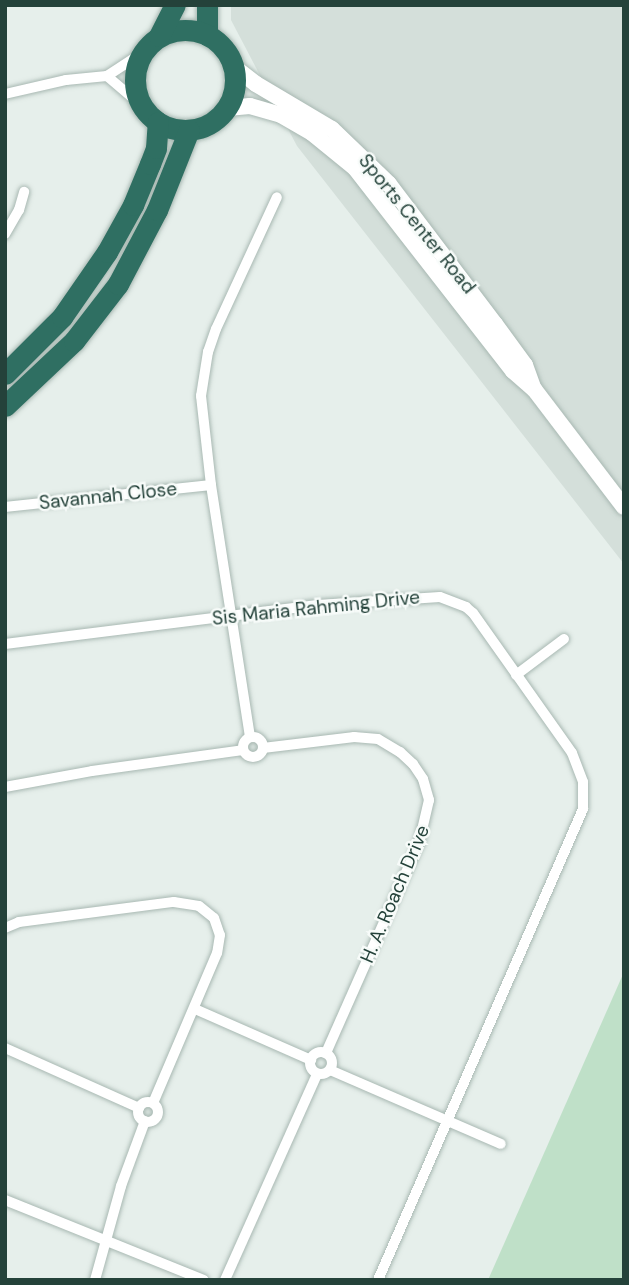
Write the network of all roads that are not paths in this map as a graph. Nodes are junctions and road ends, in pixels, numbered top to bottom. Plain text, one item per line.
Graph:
1 (175, 5) edge
2 (207, 5) edge
3 (207, 35) junction
4 (159, 36) junction
5 (142, 54) junction
6 (233, 66) junction
7 (107, 76) junction
8 (5, 94) edge
9 (141, 105) junction
10 (227, 108) junction
11 (158, 122) junction
12 (189, 130) junction
13 (24, 192) dead end
14 (276, 197) dead end
15 (5, 234) edge
16 (5, 374) edge
17 (534, 389) junction
18 (5, 406) edge
19 (211, 485) junction
20 (5, 507) edge
21 (624, 507) edge
22 (232, 616) junction
23 (564, 639) dead end
24 (5, 644) edge
25 (516, 675) junction
26 (250, 737) junction
27 (263, 748) junction
28 (243, 750) junction
29 (5, 787) edge
30 (5, 928) edge
31 (195, 1009) junction
32 (5, 1048) edge
33 (326, 1053) junction
34 (311, 1060) junction
35 (330, 1070) junction
36 (317, 1074) junction
37 (153, 1103) junction
38 (139, 1108) junction
39 (145, 1121) junction
40 (447, 1121) junction
41 (501, 1144) dead end
42 (5, 1200) edge
43 (106, 1241) junction
44 (95, 1280) edge
45 (204, 1280) edge
46 (225, 1280) edge
47 (378, 1280) edge

1 - 4 highway
2 - 3 highway
3 - 4 highway
3 - 6 highway
4 - 5 highway
5 - 7 street
5 - 9 highway
6 - 10 highway
6 - 17 main road, Sports Center Road
7 - 8 street
7 - 9 street
9 - 11 highway
10 - 12 highway
10 - 17 main road, Sports Center Road
11 - 12 highway
11 - 16 highway
12 - 18 highway
13 - 15 street
14 - 19 street
17 - 21 main road, Sports Center Road
19 - 20 street, Savannah Close
19 - 22 street
22 - 24 street, Sis Maria Rahming Drive
22 - 25 street, Sis Maria Rahming Drive
22 - 26 street
23 - 25 street
25 - 40 street, Sis Maria Rahming Drive
26 - 27 street
26 - 28 street
27 - 28 street
27 - 33 street, H. A. Roach Drive
28 - 29 street
30 - 31 street
31 - 34 street
31 - 37 street
32 - 38 street
33 - 34 street
33 - 35 street
34 - 36 street
35 - 36 street
35 - 40 street
36 - 46 street
37 - 38 street
37 - 39 street
38 - 39 street
39 - 43 street
40 - 41 street
40 - 47 street, Sis Maria Rahming Drive
42 - 43 street
43 - 44 street
43 - 45 street

